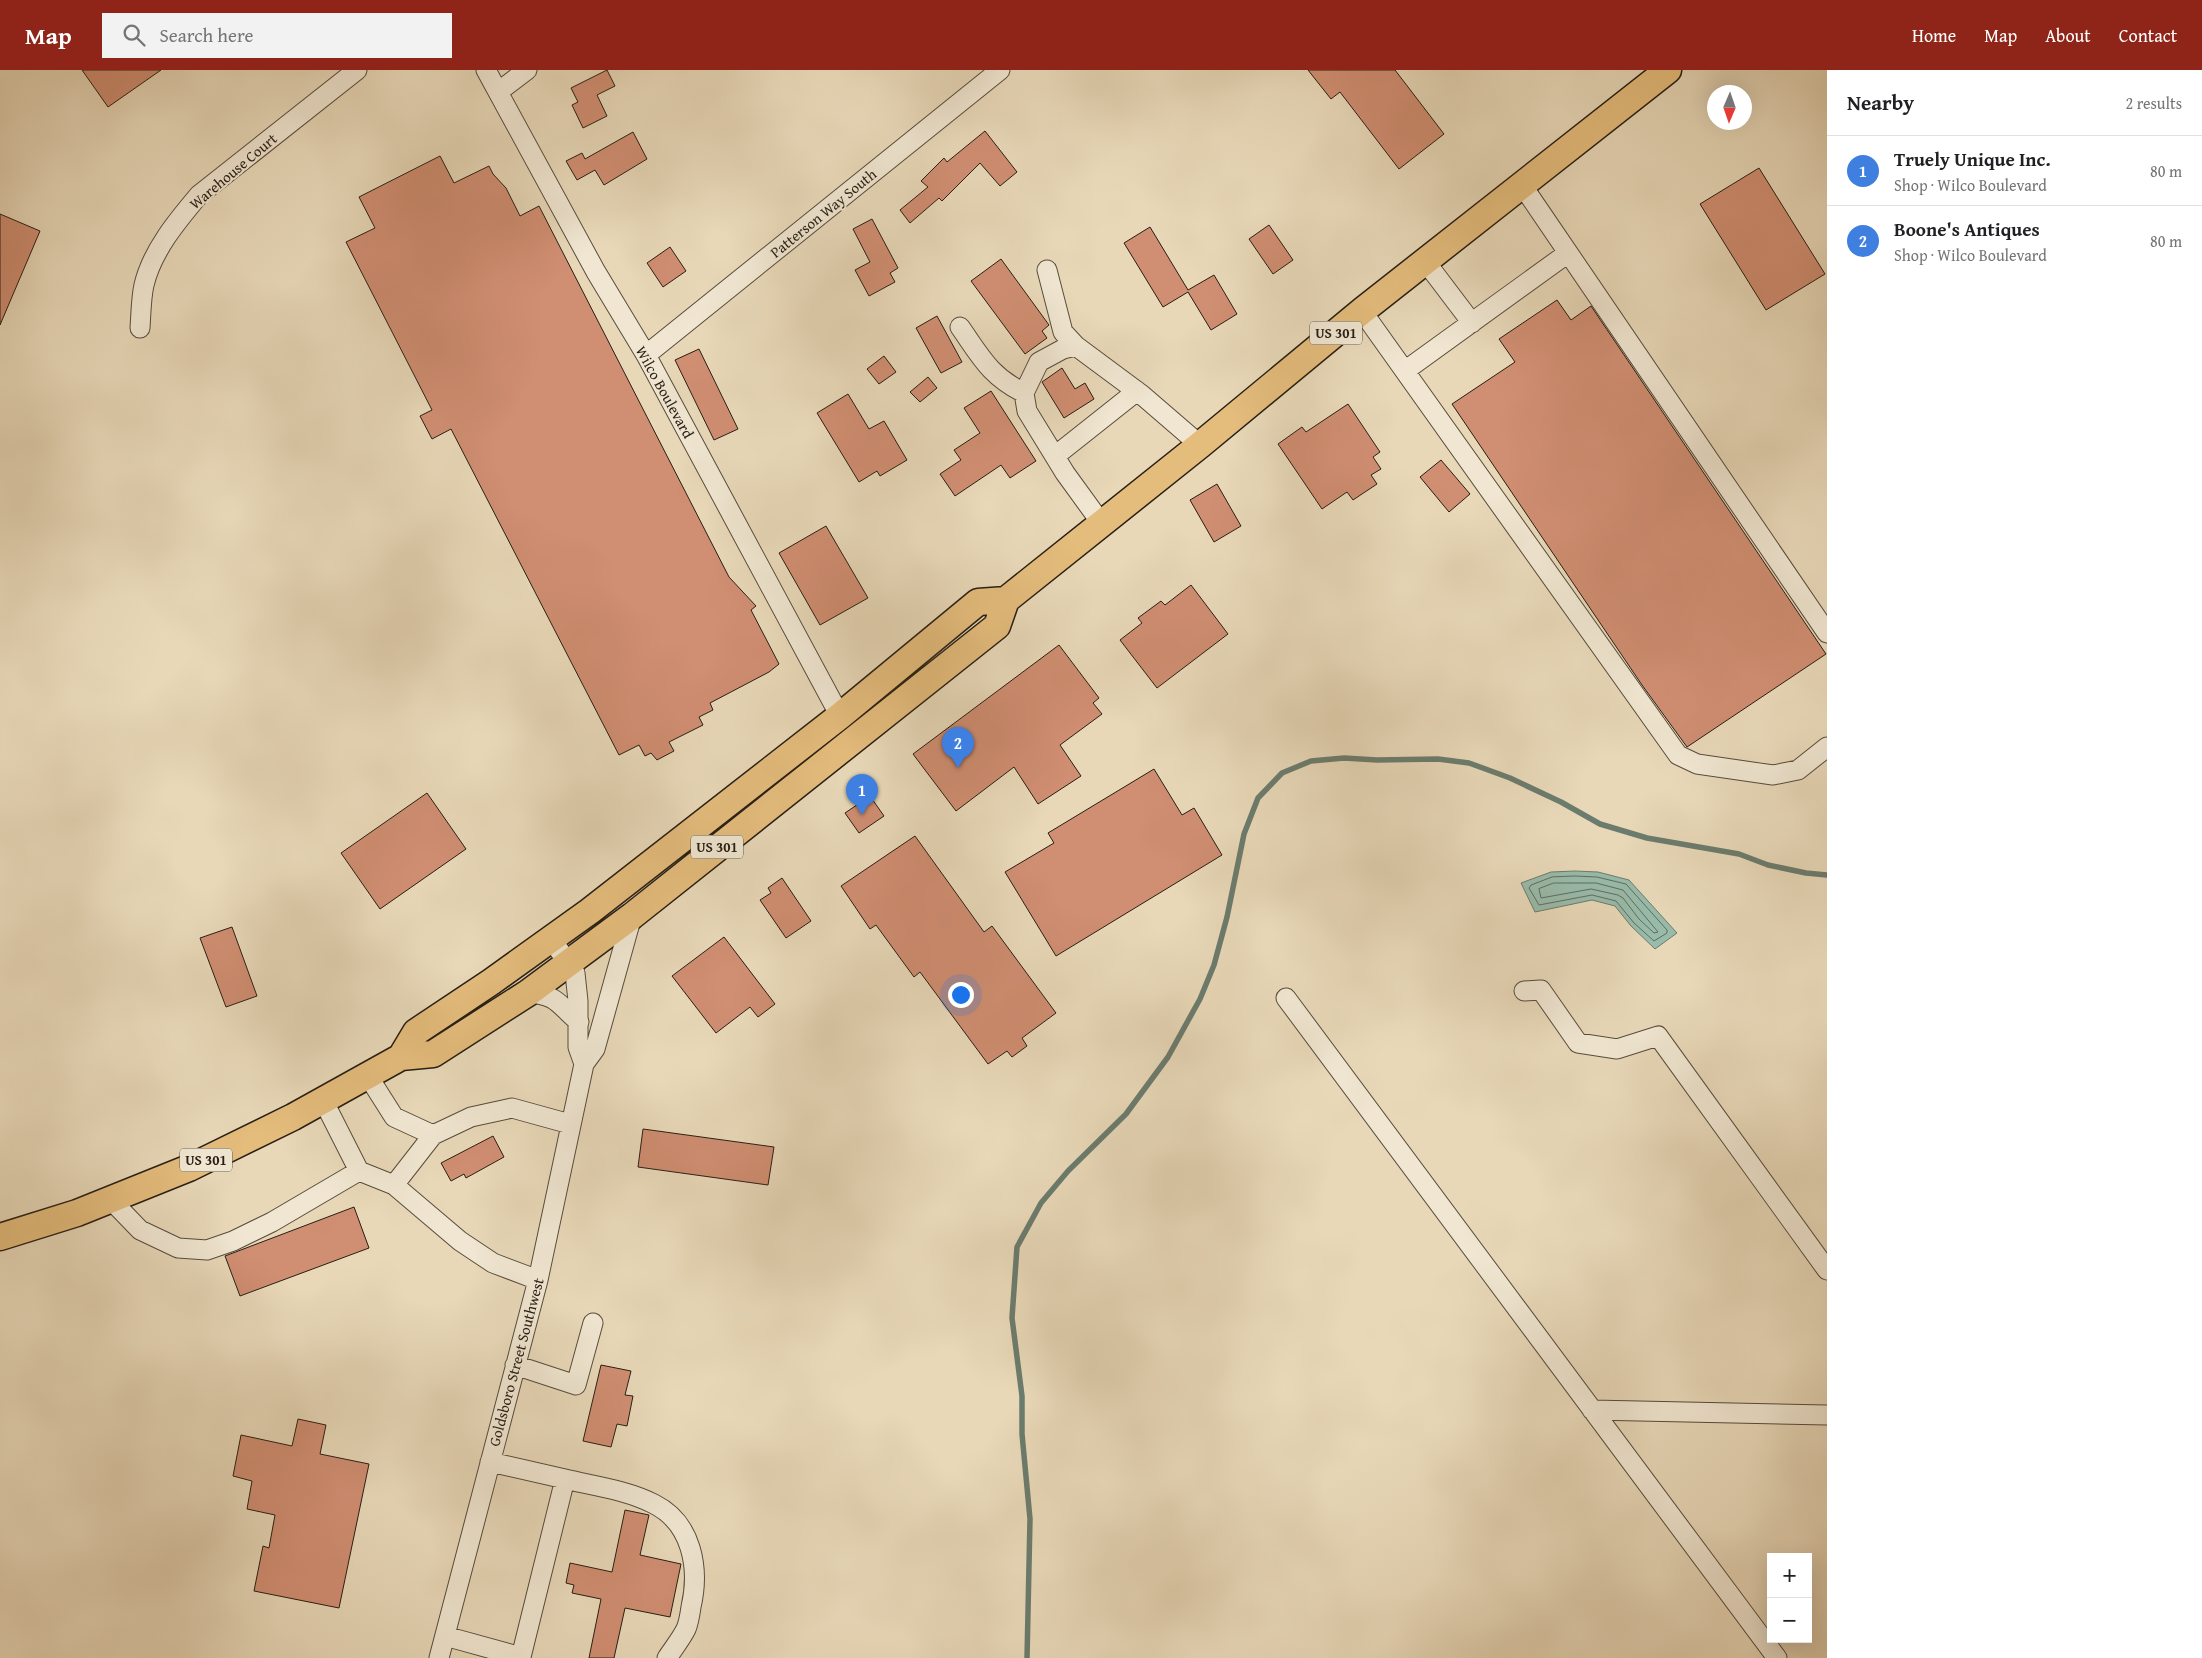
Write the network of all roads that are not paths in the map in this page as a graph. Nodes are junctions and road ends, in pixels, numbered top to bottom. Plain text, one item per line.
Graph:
1 (357, 70) edge
2 (486, 70) edge
3 (527, 70) edge
4 (1000, 70) edge
5 (1668, 70) edge
6 (498, 92) junction
7 (1522, 185) junction
8 (1568, 254) junction
9 (1425, 261) junction
10 (1047, 270) dead end
11 (1362, 311) junction
12 (1472, 323) junction
13 (960, 327) dead end
14 (140, 328) dead end
15 (1076, 346) junction
16 (646, 355) junction
17 (1406, 370) junction
18 (1137, 391) junction
19 (1024, 393) junction
20 (1200, 445) junction
21 (1055, 456) junction
22 (1102, 524) junction
23 (1006, 600) junction
24 (1827, 633) edge
25 (840, 716) junction
26 (1827, 747) edge
27 (632, 916) junction
28 (552, 940) junction
29 (569, 963) junction
30 (1524, 991) dead end
31 (528, 994) junction
32 (1286, 998) dead end
33 (578, 1022) junction
34 (401, 1057) junction
35 (584, 1064) junction
36 (368, 1076) junction
37 (323, 1100) junction
38 (570, 1124) junction
39 (433, 1135) junction
40 (359, 1171) junction
41 (394, 1185) junction
42 (111, 1200) junction
43 (0, 1237) edge
44 (1827, 1270) edge
45 (538, 1280) junction
46 (592, 1323) dead end
47 (516, 1365) junction
48 (1592, 1410) junction
49 (1827, 1415) edge
50 (490, 1462) junction
51 (565, 1479) junction
52 (445, 1636) junction
53 (523, 1657) edge
54 (439, 1658) edge
55 (667, 1658) edge
56 (1777, 1658) edge

1 - 14 street, Warehouse Court
2 - 6 street, Wilco Boulevard
3 - 6 street
4 - 16 street, Patterson Way South
5 - 7 highway, US 301
6 - 16 street, Wilco Boulevard
7 - 8 street
7 - 9 highway, US 301
8 - 12 street
8 - 24 street
9 - 11 highway, US 301
9 - 12 street
10 - 15 street
11 - 17 street
11 - 20 highway, US 301
12 - 17 street
13 - 19 street
15 - 18 street
15 - 19 street
16 - 25 street, Wilco Boulevard
17 - 26 street
18 - 20 street
18 - 21 street
19 - 21 street
20 - 22 highway, US 301
21 - 22 street
22 - 23 highway, US 301
23 - 25 highway, US 301
23 - 27 highway, US 301
25 - 28 highway, US 301
27 - 29 highway, US 301
27 - 35 street, Goldsboro Street Southwest
28 - 29 street, Goldsboro Street Southwest
28 - 34 highway, US 301
29 - 31 highway, US 301
29 - 33 street, Goldsboro Street Southwest
30 - 44 street
31 - 33 street
31 - 34 highway, US 301
32 - 48 street
33 - 35 street, Goldsboro Street Southwest
34 - 36 highway, US 301
35 - 38 street, Goldsboro Street Southwest
36 - 37 highway, US 301
36 - 39 street
37 - 40 street
37 - 42 highway, US 301
38 - 39 street
38 - 45 street, Goldsboro Street Southwest
39 - 41 street
40 - 41 street
40 - 42 street
41 - 45 street
42 - 43 highway, US 301
45 - 47 street, Goldsboro Street Southwest
46 - 47 street
47 - 50 street, Goldsboro Street Southwest
48 - 49 street
48 - 56 street
50 - 51 street
50 - 52 street, Goldsboro Street Southwest
51 - 53 street
51 - 55 street
52 - 53 street
52 - 54 street, Goldsboro Street Southwest

